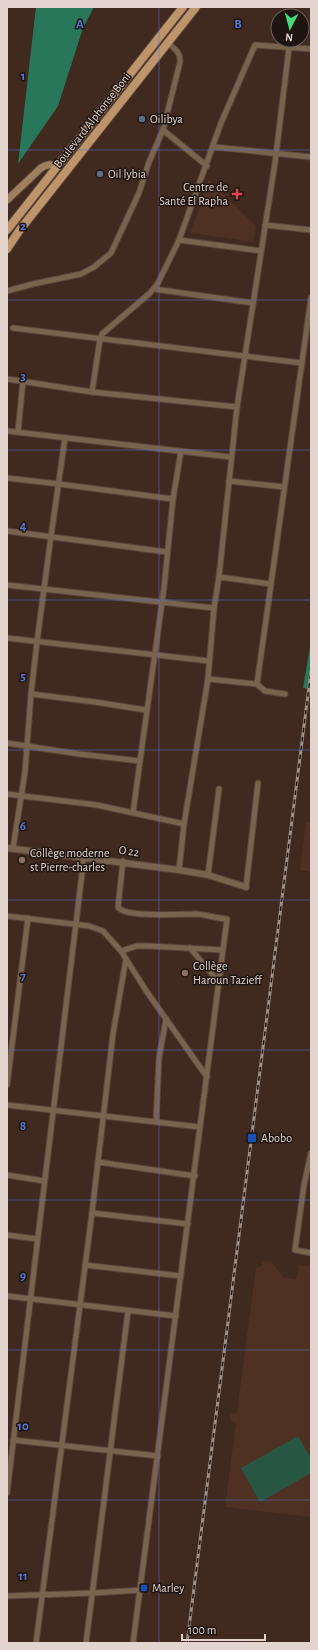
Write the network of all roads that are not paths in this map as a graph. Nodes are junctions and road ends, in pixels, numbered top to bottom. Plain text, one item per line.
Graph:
1 (183, 7) edge
2 (196, 7) edge
3 (168, 43) junction
4 (270, 46) edge
5 (289, 48) joint
6 (311, 49) edge
7 (163, 130) junction
8 (214, 147) junction
9 (276, 153) junction
10 (311, 157) edge
11 (58, 166) junction
12 (207, 166) junction
13 (7, 200) edge
14 (265, 225) junction
15 (7, 230) edge
16 (311, 230) edge
17 (179, 240) junction
18 (7, 249) edge
19 (261, 251) junction
20 (154, 289) junction
21 (7, 291) edge
22 (311, 298) edge
23 (253, 303) junction
24 (13, 328) dead end
25 (100, 338) junction
26 (246, 356) junction
27 (302, 363) junction
28 (7, 379) edge
29 (24, 382) junction
30 (92, 392) junction
31 (237, 407) junction
32 (7, 431) edge
33 (18, 432) junction
34 (65, 438) junction
35 (181, 451) junction
36 (231, 457) junction
37 (7, 478) edge
38 (228, 481) junction
39 (58, 484) junction
40 (284, 487) junction
41 (173, 499) junction
42 (7, 531) edge
43 (51, 536) junction
44 (167, 552) junction
45 (219, 577) junction
46 (271, 584) junction
47 (7, 586) edge
48 (44, 590) junction
49 (161, 602) junction
50 (214, 608) junction
51 (7, 638) edge
52 (37, 642) junction
53 (153, 656) junction
54 (209, 661) junction
55 (208, 680) junction
56 (257, 684) junction
57 (31, 694) junction
58 (285, 694) dead end
59 (146, 710) junction
60 (7, 742) edge
61 (27, 746) junction
62 (140, 761) junction
63 (258, 783) dead end
64 (219, 789) dead end
65 (7, 794) edge
66 (21, 796) junction
67 (134, 813) junction
68 (184, 824) junction
69 (10, 848) edge
70 (84, 856) junction
71 (122, 861) junction
72 (179, 870) junction
73 (208, 875) junction
74 (246, 886) joint
75 (7, 916) edge
76 (28, 918) junction
77 (76, 924) junction
78 (190, 948) junction
79 (121, 950) junction
80 (222, 950) junction
81 (126, 959) junction
82 (218, 981) junction
83 (166, 1019) junction
84 (206, 1076) junction
85 (7, 1085) edge
86 (7, 1105) edge
87 (53, 1110) junction
88 (104, 1116) junction
89 (156, 1121) junction
90 (200, 1127) junction
91 (311, 1153) edge
92 (98, 1162) junction
93 (7, 1175) edge
94 (195, 1176) junction
95 (44, 1181) junction
96 (92, 1213) junction
97 (188, 1224) junction
98 (7, 1235) edge
99 (37, 1239) junction
100 (311, 1253) edge
101 (85, 1265) junction
102 (181, 1276) junction
103 (7, 1296) edge
104 (31, 1299) junction
105 (80, 1305) junction
106 (128, 1311) junction
107 (176, 1316) junction
108 (13, 1440) junction
109 (62, 1446) junction
110 (110, 1450) junction
111 (9, 1455) edge
112 (158, 1456) junction
113 (7, 1493) edge
114 (141, 1590) junction
115 (93, 1594) junction
116 (7, 1596) edge
117 (42, 1596) junction
118 (36, 1643) edge
119 (86, 1643) edge
120 (133, 1643) edge

1 - 11 main road
2 - 3 main road, Boulevard Alphonse Boni
3 - 7 street
3 - 18 main road, Boulevard Alphonse Boni
4 - 8 street
5 - 6 street
5 - 9 street
7 - 12 street
7 - 21 street
8 - 9 street
8 - 12 street
9 - 10 street
9 - 14 street
11 - 13 main road
11 - 15 main road
12 - 17 street
14 - 16 street
14 - 19 street
17 - 19 street
17 - 20 street
19 - 23 street
20 - 23 street
20 - 25 street
22 - 27 street
23 - 26 street
24 - 25 street
25 - 26 street
25 - 30 street
26 - 27 street
26 - 31 street
27 - 40 street
28 - 29 street
29 - 30 street
29 - 33 street
30 - 31 street
31 - 36 street
32 - 33 street
33 - 34 street
34 - 35 street
34 - 39 street
35 - 36 street
35 - 41 street
36 - 38 street
37 - 39 street
38 - 40 street
38 - 45 street
39 - 41 street
39 - 43 street
40 - 46 street
41 - 44 street
42 - 43 street
43 - 44 street
43 - 48 street
44 - 49 street
45 - 46 street
45 - 50 street
46 - 56 street
47 - 48 street
48 - 49 street
48 - 52 street
49 - 50 street
49 - 53 street
50 - 54 street
51 - 52 street
52 - 53 street
52 - 57 street
53 - 54 street
53 - 59 street
54 - 55 street
55 - 56 street
55 - 68 street
56 - 58 street
57 - 59 street
57 - 61 street
59 - 62 street
60 - 61 street
61 - 62 street
61 - 66 street
62 - 67 street
63 - 74 street
64 - 73 street
65 - 66 street
66 - 67 street
66 - 69 street
67 - 68 street
68 - 72 street
69 - 70 street, O 22
70 - 71 street, O 22
70 - 77 street
71 - 72 street, O 22
71 - 80 street
72 - 73 street, O 22
73 - 74 street, O 22
75 - 76 street
76 - 77 street
76 - 85 street
77 - 79 street
77 - 87 street
78 - 79 street
78 - 80 street
78 - 82 street
79 - 81 street
80 - 82 street
81 - 83 street
81 - 88 street
82 - 84 street
83 - 84 street
83 - 89 street
84 - 90 street
86 - 87 street
87 - 88 street
87 - 95 street
88 - 89 street
88 - 92 street
89 - 90 street
90 - 94 street
91 - 100 street
92 - 94 street
92 - 96 street
93 - 95 street
94 - 97 street
95 - 99 street
96 - 97 street
96 - 101 street
97 - 102 street
98 - 99 street
99 - 104 street
101 - 102 street
101 - 105 street
102 - 107 street
103 - 104 street
104 - 105 street
104 - 108 street
105 - 106 street
105 - 109 street
106 - 107 street
106 - 110 street
107 - 112 street
108 - 109 street
108 - 111 street
109 - 110 street
109 - 117 street
110 - 112 street
110 - 115 street
111 - 113 street
112 - 114 street
114 - 115 street
114 - 120 street
115 - 117 street
115 - 119 street
116 - 117 street
117 - 118 street

